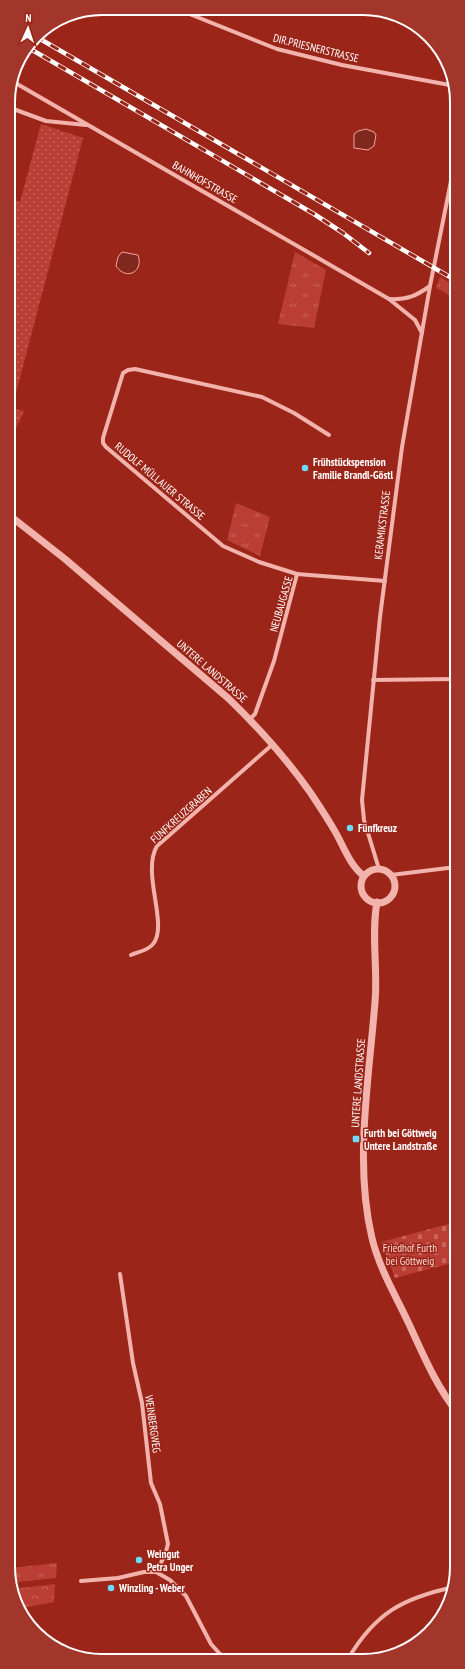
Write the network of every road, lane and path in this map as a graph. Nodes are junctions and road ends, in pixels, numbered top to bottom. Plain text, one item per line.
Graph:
1 (195, 15) edge
2 (17, 84) edge
3 (448, 85) edge
4 (15, 110) edge
5 (87, 125) junction
6 (450, 185) edge
7 (430, 286) junction
8 (389, 299) junction
9 (422, 333) junction
10 (328, 435) dead end
11 (15, 520) edge
12 (297, 574) junction
13 (385, 581) junction
14 (450, 679) edge
15 (373, 680) junction
16 (250, 719) junction
17 (273, 744) junction
18 (450, 868) edge
19 (379, 869) junction
20 (390, 875) junction
21 (364, 876) junction
22 (377, 902) junction
23 (131, 955) dead end
24 (120, 1274) dead end
25 (450, 1402) edge
26 (156, 1572) junction
27 (81, 1581) dead end
28 (447, 1588) edge
29 (220, 1654) edge
30 (351, 1654) edge

1 - 3 street, DIR.PRIESNERSTRASSE
2 - 5 street, BAHNHOFSTRASSE
4 - 5 street
5 - 8 street, BAHNHOFSTRASSE
6 - 7 street, KERAMIKSTRASSE
7 - 8 street
7 - 9 street, KERAMIKSTRASSE
8 - 9 street, BAHNHOFSTRASSE
9 - 13 street, KERAMIKSTRASSE
10 - 12 street, RUDOLF MÜLLAUER STRASSE
11 - 16 street, UNTERE LANDSTRASSE
12 - 13 street, NEUBAUGASSE
12 - 16 street, NEUBAUGASSE
13 - 15 street, KERAMIKSTRASSE
14 - 15 street
15 - 19 street, KERAMIKSTRASSE
16 - 17 street, UNTERE LANDSTRASSE
17 - 21 street, UNTERE LANDSTRASSE
17 - 23 street, FÜNFKREUZGRABEN
18 - 20 street
19 - 20 street
19 - 21 street
20 - 22 street
21 - 22 street
22 - 25 street, UNTERE LANDSTRASSE
24 - 26 street, WEINBERGWEG
26 - 27 street
26 - 29 street
28 - 30 street

